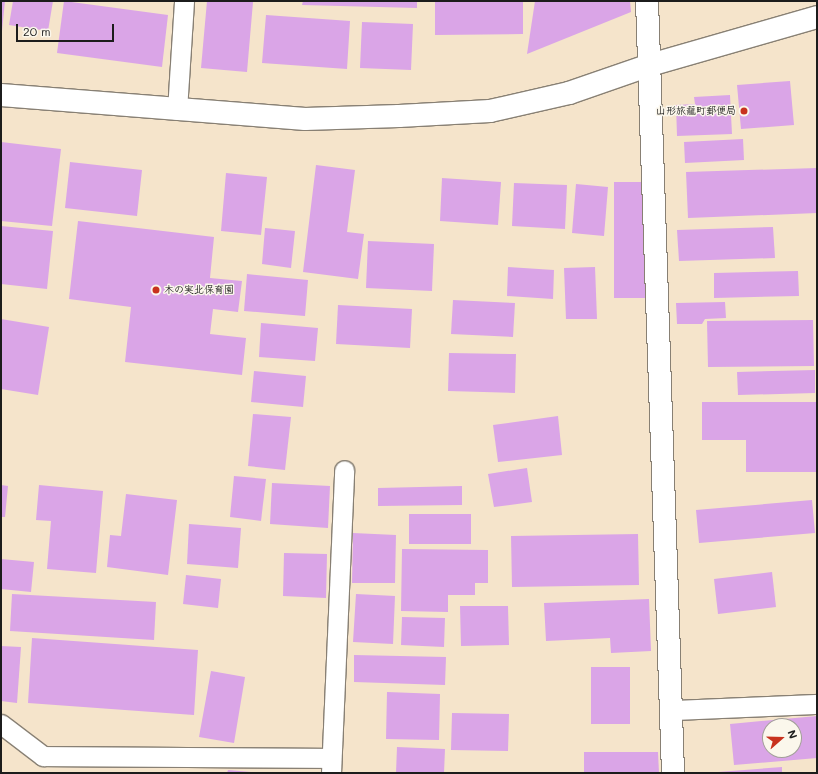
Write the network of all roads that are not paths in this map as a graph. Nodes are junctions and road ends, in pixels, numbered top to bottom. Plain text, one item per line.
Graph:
1 (184, 1) edge
2 (647, 1) edge
3 (817, 16) edge
4 (650, 65) junction
5 (1, 95) edge
6 (177, 110) junction
7 (344, 470) dead end
8 (817, 704) edge
9 (672, 710) junction
10 (1, 724) edge
11 (331, 765) edge
12 (673, 773) edge

1 - 6 lane
2 - 4 street
3 - 4 street
4 - 6 street
4 - 9 street
5 - 6 street
7 - 11 lane
8 - 9 lane
9 - 12 street
10 - 11 lane

